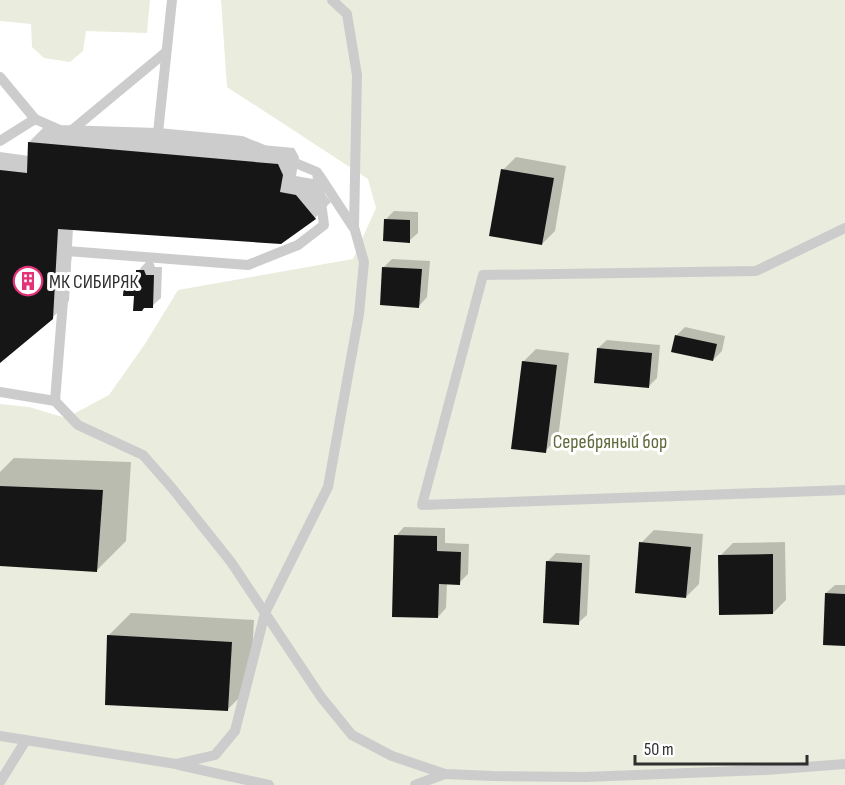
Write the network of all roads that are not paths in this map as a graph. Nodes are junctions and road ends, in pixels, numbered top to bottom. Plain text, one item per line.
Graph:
1 (172, 0) edge
2 (332, 0) edge
3 (166, 52) junction
4 (0, 77) edge
5 (35, 118) junction
6 (72, 130) junction
7 (158, 133) junction
8 (0, 141) edge
9 (318, 172) junction
10 (354, 227) junction
11 (845, 228) edge
12 (0, 392) edge
13 (54, 401) junction
14 (845, 490) edge
15 (265, 613) junction
16 (0, 736) edge
17 (26, 740) junction
18 (176, 764) junction
19 (845, 764) edge
20 (445, 774) junction
21 (0, 783) edge
22 (269, 785) edge
23 (415, 785) edge

1 - 3 lane
2 - 10 lane
3 - 6 lane
3 - 7 lane
4 - 5 lane
5 - 6 lane
5 - 8 lane
6 - 7 lane
7 - 9 lane
9 - 10 lane
9 - 13 lane
10 - 15 lane
11 - 14 lane
12 - 13 lane
13 - 15 lane
15 - 18 lane
15 - 20 lane
16 - 17 lane
17 - 18 lane
17 - 21 lane
18 - 22 lane
19 - 20 lane
20 - 23 lane

